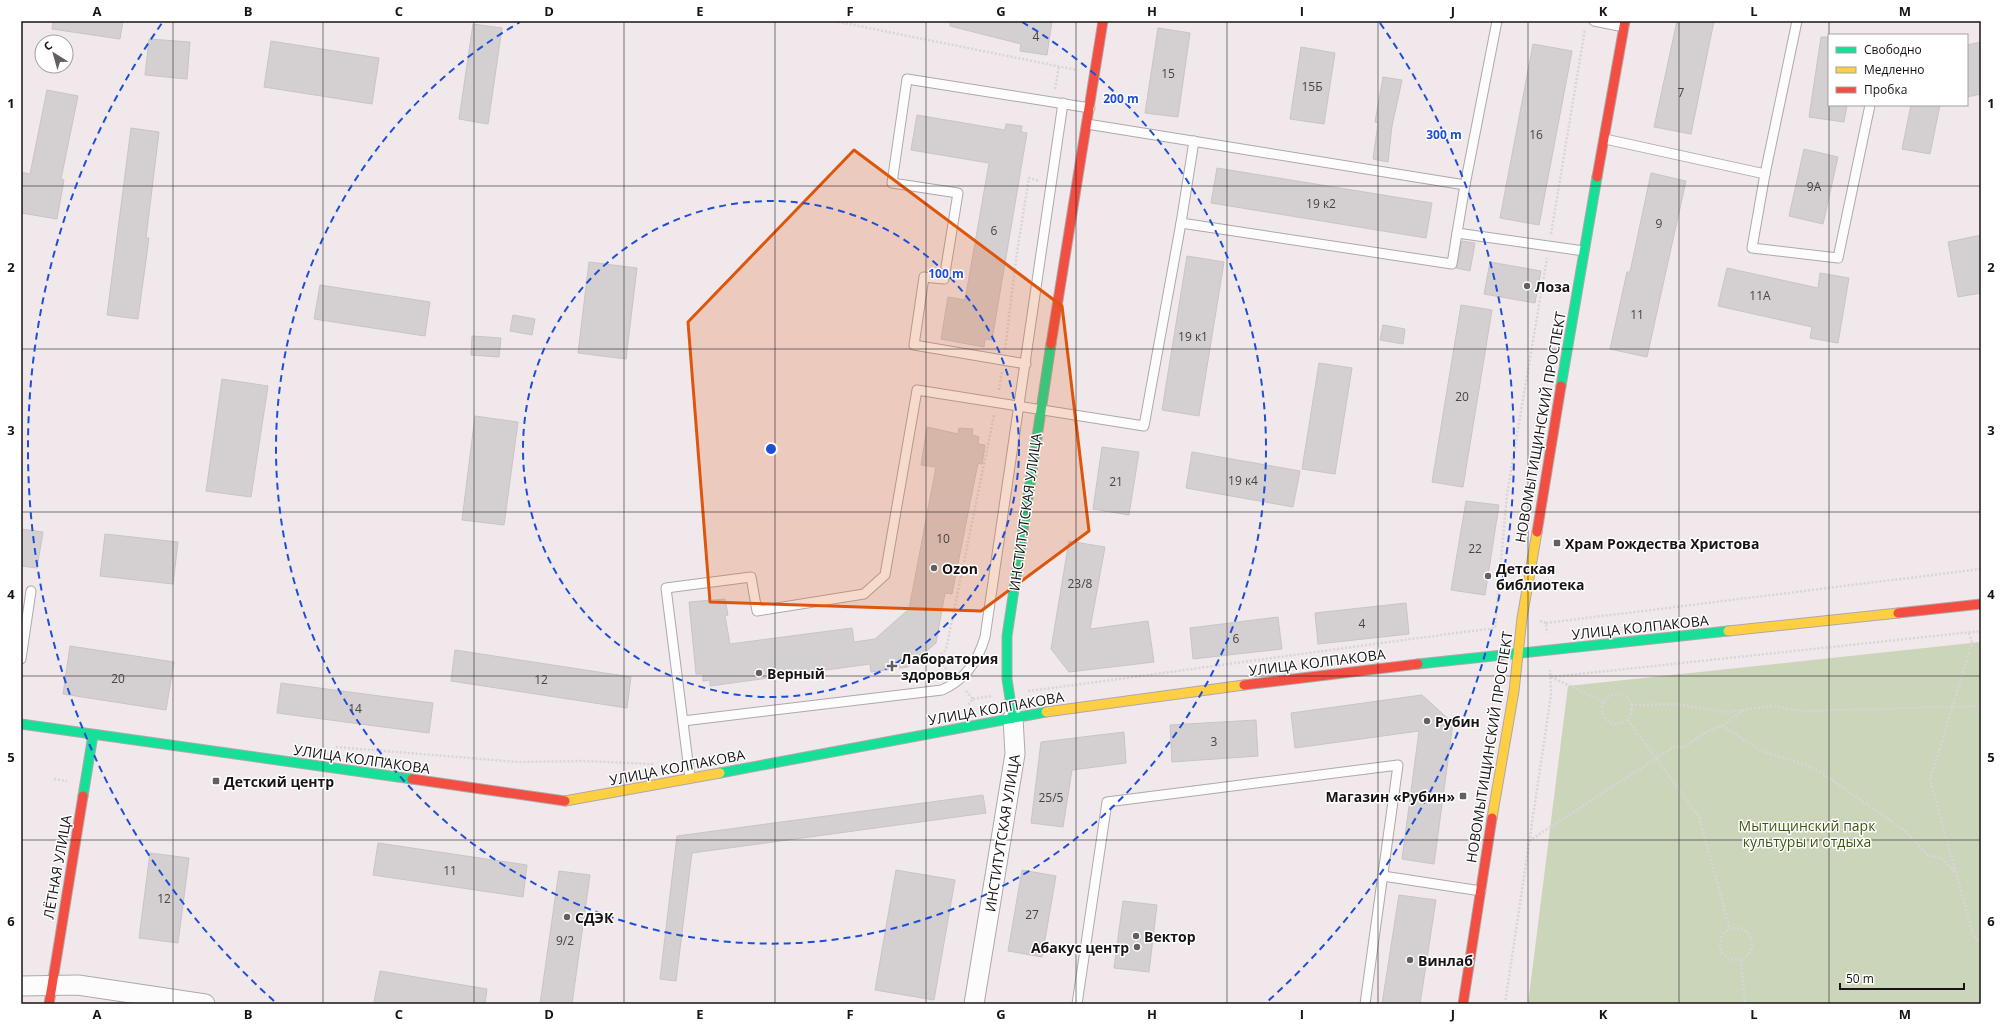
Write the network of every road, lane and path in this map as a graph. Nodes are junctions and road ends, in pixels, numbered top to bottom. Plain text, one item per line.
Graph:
1 (834, 21) edge
2 (1103, 21) edge
3 (1498, 21) edge
4 (1586, 21) edge
5 (1594, 21) edge
6 (1796, 21) edge
7 (1625, 24) edge
8 (1059, 66) junction
9 (1095, 74) junction
10 (1052, 101) junction
11 (1063, 103) junction
12 (1870, 106) edge
13 (1090, 108) junction
14 (1088, 124) junction
15 (1605, 139) junction
16 (1194, 141) junction
17 (1765, 174) junction
18 (1044, 181) dead end
19 (1465, 185) junction
20 (1181, 223) junction
21 (1457, 233) junction
22 (1549, 246) junction
23 (1584, 251) junction
24 (1004, 360) junction
25 (1026, 364) junction
26 (996, 403) junction
27 (1019, 407) junction
28 (1040, 409) junction
29 (1981, 569) edge
30 (31, 591) dead end
31 (1981, 604) edge
32 (1546, 623) dead end
33 (1981, 631) edge
34 (1969, 633) junction
35 (1518, 654) junction
36 (21, 658) edge
37 (1551, 677) junction
38 (957, 681) junction
39 (1008, 694) junction
40 (973, 699) junction
41 (1604, 702) junction
42 (1632, 705) junction
43 (1981, 706) edge
44 (1952, 707) junction
45 (960, 708) dead end
46 (1744, 710) junction
47 (1013, 718) junction
48 (1628, 720) junction
49 (683, 721) junction
50 (21, 724) edge
51 (1722, 726) junction
52 (93, 735) junction
53 (331, 747) dead end
54 (1656, 758) junction
55 (658, 764) dead end
56 (690, 778) junction
57 (1529, 841) junction
58 (1956, 872) junction
59 (1383, 876) junction
60 (1481, 891) junction
61 (1730, 929) junction
62 (1981, 944) edge
63 (1741, 960) junction
64 (21, 986) edge
65 (50, 995) edge
66 (205, 1004) edge
67 (974, 1004) edge
68 (1077, 1004) edge
69 (1365, 1004) edge
70 (1463, 1004) edge
71 (1504, 1004) edge
72 (1745, 1004) edge

1 - 8 path
2 - 9 street, ИНСТИТУТСКАЯ УЛИЦА
3 - 19 lane
4 - 22 path
5 - 7 lane
6 - 17 lane
7 - 15 street, НОВОМЫТИЩИНСКИЙ ПРОСПЕКТ
8 - 9 path
8 - 10 path
9 - 13 street, ИНСТИТУТСКАЯ УЛИЦА
10 - 11 lane
10 - 24 lane
11 - 13 lane
11 - 25 lane
12 - 17 lane
13 - 14 street, ИНСТИТУТСКАЯ УЛИЦА
14 - 16 lane
14 - 28 street, ИНСТИТУТСКАЯ УЛИЦА
15 - 17 lane
15 - 23 street, НОВОМЫТИЩИНСКИЙ ПРОСПЕКТ
16 - 19 lane
16 - 20 lane
18 - 24 path
19 - 21 lane
20 - 21 lane
20 - 28 lane
21 - 22 lane
22 - 23 lane
22 - 39 path
23 - 35 street, НОВОМЫТИЩИНСКИЙ ПРОСПЕКТ
24 - 25 lane
24 - 26 path
25 - 27 lane
26 - 27 lane
26 - 38 path
26 - 49 lane
27 - 28 lane
27 - 38 lane
28 - 39 street, ИНСТИТУТСКАЯ УЛИЦА
29 - 32 path
30 - 36 lane
31 - 35 street, УЛИЦА КОЛПАКОВА
33 - 34 path
34 - 37 path
34 - 44 path
35 - 47 street, УЛИЦА КОЛПАКОВА
35 - 60 street, НОВОМЫТИЩИНСКИЙ ПРОСПЕКТ
37 - 41 path
37 - 57 path
38 - 40 path
38 - 49 lane
39 - 40 path
39 - 47 street, ИНСТИТУТСКАЯ УЛИЦА
40 - 45 path
41 - 42 path
41 - 48 path
42 - 46 path
42 - 48 path
43 - 44 path
44 - 46 path
44 - 58 path
46 - 51 path
47 - 56 street, УЛИЦА КОЛПАКОВА
47 - 67 street, ИНСТИТУТСКАЯ УЛИЦА
48 - 54 path
49 - 56 lane
50 - 52 street, УЛИЦА КОЛПАКОВА
51 - 54 path
51 - 58 path
52 - 56 street, УЛИЦА КОЛПАКОВА
52 - 65 street, ЛЁТНАЯ УЛИЦА
53 - 55 path
54 - 57 path
54 - 61 path
57 - 71 path
58 - 62 path
59 - 60 lane
59 - 68 lane
59 - 69 lane
60 - 70 street, НОВОМЫТИЩИНСКИЙ ПРОСПЕКТ
61 - 63 path
61 - 63 path
63 - 72 path
64 - 65 street
65 - 66 street

